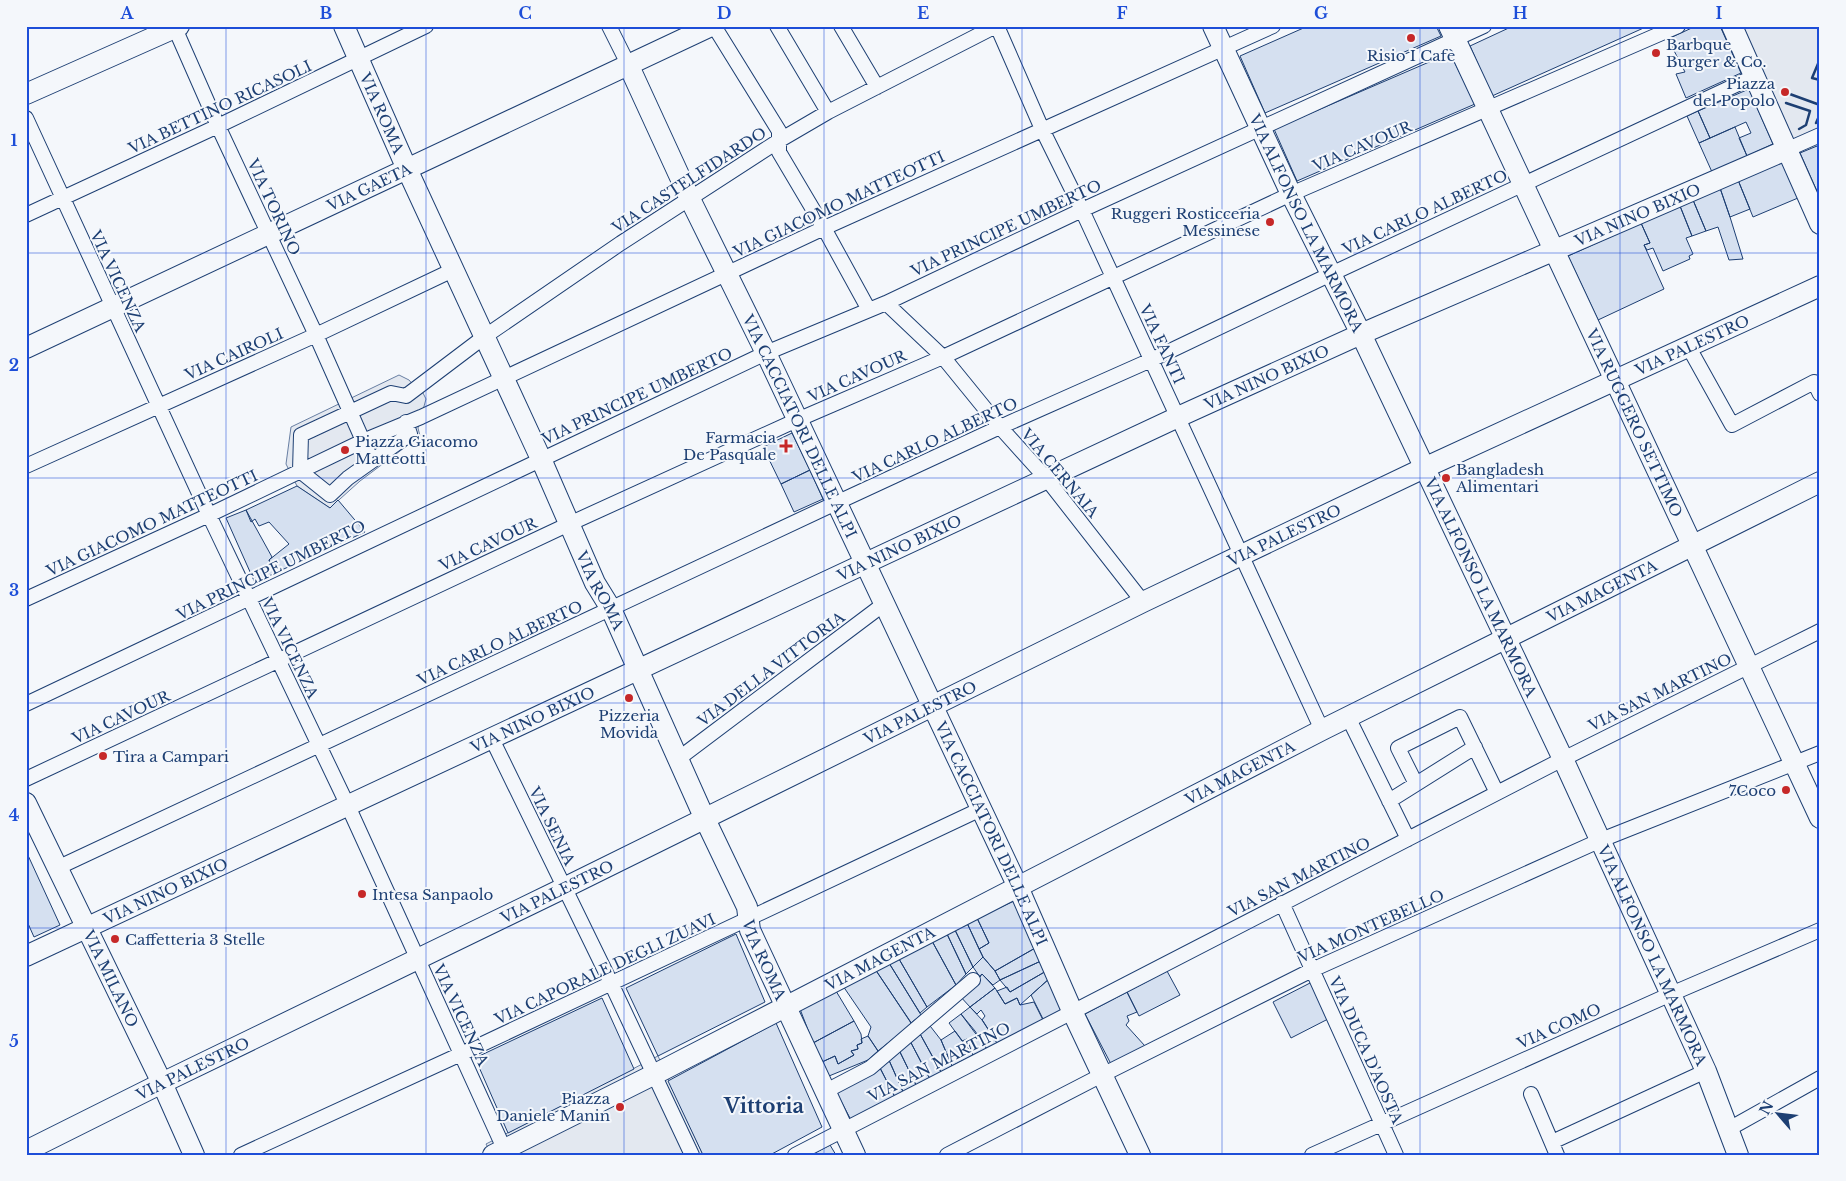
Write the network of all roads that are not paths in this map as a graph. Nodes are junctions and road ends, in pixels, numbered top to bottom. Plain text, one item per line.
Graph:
1 (344, 26) edge
2 (426, 26) edge
3 (609, 26) edge
4 (712, 26) edge
5 (777, 26) edge
6 (841, 26) edge
7 (996, 26) edge
8 (1214, 26) edge
9 (1273, 26) edge
10 (1484, 26) edge
11 (1678, 26) edge
12 (1732, 26) edge
13 (176, 27) edge
14 (1452, 33) edge
15 (1224, 47) junction
16 (359, 60) junction
17 (628, 64) junction
18 (1749, 79) junction
19 (877, 87) junction
20 (26, 94) edge
21 (1489, 110) junction
22 (828, 112) junction
23 (26, 118) edge
24 (218, 126) junction
25 (1261, 127) junction
26 (1042, 129) junction
27 (1820, 135) edge
28 (780, 140) junction
29 (1785, 154) junction
30 (407, 169) junction
31 (1523, 184) junction
32 (1291, 194) junction
33 (62, 198) junction
34 (690, 199) junction
35 (1082, 210) junction
36 (26, 214) edge
37 (1820, 224) edge
38 (824, 228) junction
39 (269, 235) junction
40 (1553, 251) junction
41 (453, 270) junction
42 (727, 273) junction
43 (1331, 274) junction
44 (1113, 278) junction
45 (1820, 286) edge
46 (886, 303) junction
47 (113, 308) junction
48 (869, 310) junction
49 (1360, 334) junction
50 (316, 335) junction
51 (484, 337) junction
52 (1688, 346) junction
53 (26, 348) edge
54 (766, 353) junction
55 (943, 357) junction
56 (1151, 360) junction
57 (504, 377) junction
58 (1615, 380) junction
59 (1820, 394) edge
60 (158, 406) junction
61 (348, 407) junction
62 (1178, 417) junction
63 (797, 420) junction
64 (406, 422) junction
65 (1000, 427) junction
66 (363, 441) junction
67 (541, 459) junction
68 (372, 461) junction
69 (26, 466) edge
70 (1424, 468) junction
71 (296, 473) junction
72 (1046, 478) junction
73 (1820, 482) edge
74 (836, 503) junction
75 (209, 515) junction
76 (569, 524) junction
77 (1692, 545) junction
78 (1241, 555) junction
79 (865, 562) junction
80 (26, 599) edge
81 (248, 600) junction
82 (1143, 602) junction
83 (884, 604) junction
84 (611, 609) junction
85 (1820, 631) edge
86 (1505, 638) junction
87 (278, 660) junction
88 (1749, 666) junction
89 (639, 670) junction
90 (26, 704) edge
91 (932, 705) junction
92 (1348, 717) junction
93 (1322, 730) junction
94 (492, 739) junction
95 (318, 745) junction
96 (1475, 747) junction
97 (1820, 753) edge
98 (678, 759) junction
99 (1563, 759) junction
100 (1794, 764) junction
101 (26, 779) edge
102 (1416, 784) junction
103 (1497, 793) junction
104 (1389, 801) junction
105 (26, 804) edge
106 (348, 806) junction
107 (981, 809) junction
108 (704, 817) junction
109 (1820, 818) edge
110 (1408, 839) junction
111 (1601, 840) junction
112 (57, 868) junction
113 (1018, 887) junction
114 (564, 888) junction
115 (1282, 903) junction
116 (749, 920) junction
117 (87, 929) junction
118 (1820, 930) edge
119 (26, 956) edge
120 (417, 959) junction
121 (1312, 970) junction
122 (972, 980) dead end
123 (611, 983) junction
124 (1671, 994) junction
125 (786, 1007) junction
126 (1073, 1013) junction
127 (461, 1054) junction
128 (654, 1069) junction
129 (1706, 1072) junction
130 (1102, 1075) junction
131 (1820, 1078) edge
132 (162, 1083) junction
133 (826, 1091) junction
134 (1531, 1094) dead end
135 (1382, 1124) junction
136 (843, 1130) junction
137 (1728, 1130) junction
138 (1555, 1148) edge
139 (501, 1149) edge
140 (26, 1152) edge
141 (194, 1155) edge
142 (241, 1155) edge
143 (692, 1155) edge
144 (795, 1155) edge
145 (855, 1155) edge
146 (947, 1155) edge
147 (1140, 1155) edge
148 (1312, 1155) edge
149 (1396, 1155) edge
150 (1738, 1155) edge

1 - 16 street, VIA ROMA
2 - 16 street, VIA BETTINO RICASOLI
3 - 17 street, VIA CACCIATORI DELLE ALPI
4 - 17 street, VIA GAETA
4 - 28 street
5 - 22 street
6 - 19 street
7 - 19 street, VIA CASTELFIDARDO
7 - 26 street, VIA FANTI
8 - 15 street, VIA ALFONSO LA MARMORA
9 - 15 street, VIA GIACOMO MATTEOTTI
10 - 14 street, VIA PRINCIPE UMBERTO
11 - 21 street, VIA CAVOUR
12 - 18 street
13 - 20 street
13 - 24 street, VIA TORINO
14 - 21 street, VIA RUGGERO SETTIMO
14 - 25 street, VIA PRINCIPE UMBERTO
15 - 25 street, VIA ALFONSO LA MARMORA
15 - 26 street, VIA GIACOMO MATTEOTTI
16 - 24 street, VIA BETTINO RICASOLI
16 - 30 street, VIA ROMA
17 - 30 street, VIA GAETA
17 - 34 street, VIA CACCIATORI DELLE ALPI
18 - 29 street
18 - 31 street, VIA CARLO ALBERTO
19 - 22 street, VIA CASTELFIDARDO
21 - 31 street, VIA RUGGERO SETTIMO
21 - 32 street, VIA CAVOUR
22 - 28 street, VIA CASTELFIDARDO
23 - 33 street, VIA VICENZA
24 - 33 street, VIA BETTINO RICASOLI
24 - 39 street, VIA TORINO
25 - 32 street, VIA ALFONSO LA MARMORA
25 - 35 street, VIA PRINCIPE UMBERTO
26 - 35 street, VIA FANTI
26 - 38 street, VIA GIACOMO MATTEOTTI
27 - 29 street
28 - 34 street, VIA CASTELFIDARDO
28 - 38 street
29 - 37 street
29 - 40 street, VIA NINO BIXIO
30 - 39 street, VIA GAETA
30 - 41 street, VIA ROMA
31 - 40 street, VIA RUGGERO SETTIMO
31 - 43 street, VIA CARLO ALBERTO
32 - 43 street, VIA ALFONSO LA MARMORA
32 - 44 street, VIA CAVOUR
33 - 36 street, VIA BETTINO RICASOLI
33 - 47 street, VIA VICENZA
34 - 42 street, VIA CACCIATORI DELLE ALPI
34 - 51 street, VIA CASTELFIDARDO
35 - 44 street, VIA FANTI
35 - 46 street, VIA PRINCIPE UMBERTO
38 - 42 street, VIA GIACOMO MATTEOTTI
38 - 48 street
39 - 47 street, VIA GAETA
39 - 50 street, VIA TORINO
40 - 49 street, VIA NINO BIXIO
40 - 58 street, VIA RUGGERO SETTIMO
41 - 50 street, VIA CAIROLI
41 - 51 street, VIA ROMA
42 - 54 street, VIA CACCIATORI DELLE ALPI
42 - 57 street, VIA GIACOMO MATTEOTTI
43 - 49 street, VIA ALFONSO LA MARMORA
43 - 56 street, VIA CARLO ALBERTO
44 - 55 street, VIA CAVOUR
44 - 56 street, VIA FANTI
45 - 52 street, VIA PALESTRO
46 - 48 street, VIA PRINCIPE UMBERTO
46 - 55 street, VIA CERNAIA
47 - 53 street, VIA GAETA
47 - 60 street, VIA VICENZA
48 - 54 street, VIA PRINCIPE UMBERTO
49 - 62 street, VIA NINO BIXIO
49 - 70 street, VIA ALFONSO LA MARMORA
50 - 60 street, VIA CAIROLI
50 - 61 street, VIA TORINO
51 - 57 street, VIA ROMA
51 - 61 street, VIA CASTELFIDARDO
52 - 58 street, VIA PALESTRO
52 - 59 street
54 - 63 street, VIA CACCIATORI DELLE ALPI
54 - 67 street, VIA PRINCIPE UMBERTO
55 - 63 street, VIA CAVOUR
55 - 65 street, VIA CERNAIA
56 - 62 street, VIA FANTI
56 - 65 street, VIA CARLO ALBERTO
57 - 64 street, VIA GIACOMO MATTEOTTI
57 - 67 street, VIA ROMA
58 - 70 street, VIA PALESTRO
58 - 77 street, VIA RUGGERO SETTIMO
60 - 69 street, VIA CAIROLI
60 - 75 street, VIA VICENZA
61 - 66 street, VIA TORINO
61 - 71 street
62 - 72 street, VIA NINO BIXIO
62 - 78 street, VIA FANTI
63 - 74 street, VIA CACCIATORI DELLE ALPI
63 - 76 street, VIA CAVOUR
64 - 66 street, VIA GIACOMO MATTEOTTI
64 - 68 street
65 - 72 street, VIA CERNAIA
65 - 74 street, VIA CARLO ALBERTO
66 - 68 street, VIA TORINO
66 - 71 street, VIA GIACOMO MATTEOTTI
67 - 76 street, VIA ROMA
67 - 81 street, VIA PRINCIPE UMBERTO
68 - 71 street
70 - 78 street, VIA PALESTRO
70 - 86 street, VIA ALFONSO LA MARMORA
71 - 75 street, VIA GIACOMO MATTEOTTI
72 - 79 street, VIA NINO BIXIO
72 - 82 street, VIA CERNAIA
73 - 77 street, VIA MAGENTA
74 - 79 street, VIA CACCIATORI DELLE ALPI
74 - 84 street, VIA CARLO ALBERTO
75 - 80 street, VIA GIACOMO MATTEOTTI
75 - 81 street, VIA VICENZA
76 - 84 street, VIA ROMA
76 - 87 street, VIA CAVOUR
77 - 86 street, VIA MAGENTA
77 - 88 street, VIA RUGGERO SETTIMO
78 - 82 street, VIA PALESTRO
78 - 93 street, VIA FANTI
79 - 83 street, VIA CACCIATORI DELLE ALPI
79 - 89 street, VIA NINO BIXIO
81 - 87 street, VIA VICENZA
81 - 90 street, VIA PRINCIPE UMBERTO
82 - 91 street, VIA PALESTRO
83 - 91 street, VIA CACCIATORI DELLE ALPI
83 - 98 street, VIA DELLA VITTORIA
84 - 89 street, VIA ROMA
84 - 95 street, VIA CARLO ALBERTO
85 - 88 street, VIA SAN MARTINO
86 - 92 street, VIA MAGENTA
86 - 99 street, VIA ALFONSO LA MARMORA
87 - 95 street, VIA VICENZA
87 - 101 street, VIA CAVOUR
88 - 99 street, VIA SAN MARTINO
88 - 100 street, VIA RUGGERO SETTIMO
89 - 94 street, VIA NINO BIXIO
89 - 98 street, VIA ROMA
91 - 107 street, VIA CACCIATORI DELLE ALPI
91 - 108 street, VIA PALESTRO
92 - 93 street, VIA MAGENTA
92 - 104 street
93 - 113 street, VIA MAGENTA
94 - 106 street, VIA NINO BIXIO
94 - 114 street, VIA SENIA
95 - 106 street, VIA VICENZA
95 - 112 street, VIA CARLO ALBERTO
96 - 102 street
96 - 102 street
96 - 103 street
97 - 100 street, VIA MONTEBELLO
98 - 108 street, VIA ROMA
99 - 103 street, VIA SAN MARTINO
99 - 111 street, VIA ALFONSO LA MARMORA
100 - 109 street, VIA RUGGERO SETTIMO
100 - 111 street, VIA MONTEBELLO
102 - 104 street
103 - 110 street, VIA SAN MARTINO
104 - 110 street
105 - 112 street, VIA MILANO
106 - 117 street, VIA NINO BIXIO
106 - 120 street, VIA VICENZA
107 - 113 street, VIA CACCIATORI DELLE ALPI
107 - 116 street, VIA CAPORALE DEGLI ZUAVI
108 - 114 street, VIA PALESTRO
108 - 116 street, VIA ROMA
110 - 115 street, VIA SAN MARTINO
111 - 121 street, VIA MONTEBELLO
111 - 124 street, VIA ALFONSO LA MARMORA
112 - 117 street, VIA MILANO
113 - 125 street, VIA MAGENTA
113 - 126 street, VIA CACCIATORI DELLE ALPI
114 - 120 street, VIA PALESTRO
114 - 123 street, VIA SENIA
115 - 121 street, VIA DUCA D'AOSTA
115 - 126 street, VIA SAN MARTINO
116 - 123 street, VIA CAPORALE DEGLI ZUAVI
116 - 125 street, VIA ROMA
117 - 119 street, VIA NINO BIXIO
117 - 132 street, VIA MILANO
118 - 124 street, VIA COMO
120 - 127 street, VIA VICENZA
120 - 132 street, VIA PALESTRO
121 - 130 street, VIA MONTEBELLO
121 - 135 street, VIA DUCA D'AOSTA
122 - 133 street
123 - 127 street, VIA CAPORALE DEGLI ZUAVI
123 - 128 street, VIA SENIA
124 - 129 street, VIA ALFONSO LA MARMORA
124 - 135 street, VIA COMO
125 - 128 street, VIA MAGENTA
125 - 133 street, VIA ROMA
126 - 130 street, VIA CACCIATORI DELLE ALPI
126 - 136 street, VIA SAN MARTINO
127 - 139 street, VIA VICENZA
127 - 142 street, VIA CAPORALE DEGLI ZUAVI
128 - 139 street, VIA MAGENTA
128 - 143 street, VIA SENIA
129 - 137 street, VIA ALFONSO LA MARMORA
129 - 138 street
130 - 146 street, VIA MONTEBELLO
130 - 147 street, VIA CACCIATORI DELLE ALPI
131 - 137 street
132 - 140 street, VIA PALESTRO
132 - 141 street, VIA MILANO
133 - 136 street, VIA ROMA
134 - 138 street
135 - 148 street, VIA COMO
135 - 149 street, VIA DUCA D'AOSTA
136 - 144 street, VIA SAN MARTINO
136 - 145 street, VIA ROMA
137 - 150 street, VIA ALFONSO LA MARMORA

